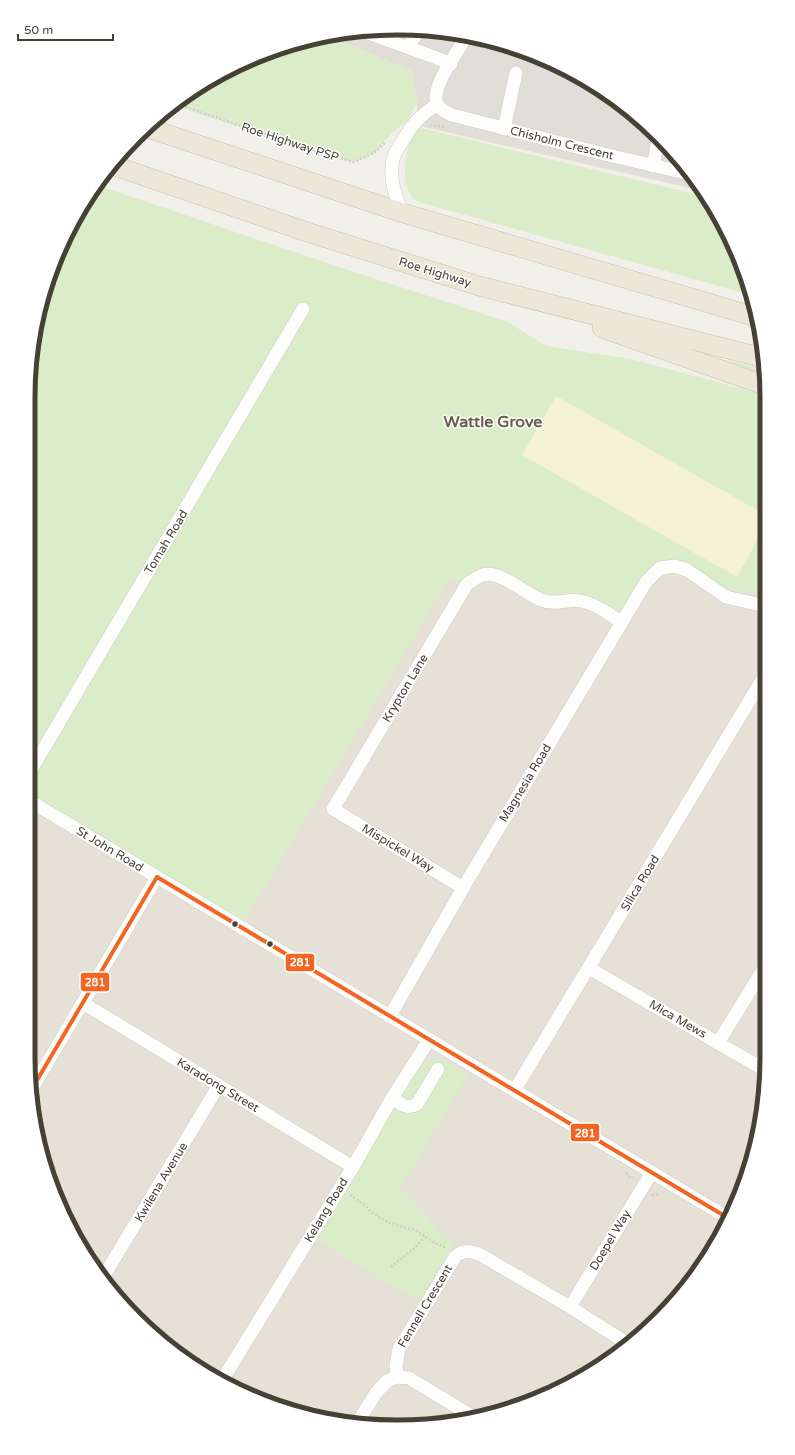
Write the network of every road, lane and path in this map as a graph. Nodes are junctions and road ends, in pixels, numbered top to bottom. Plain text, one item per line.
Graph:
1 (376, 36) edge
2 (415, 36) edge
3 (464, 41) edge
4 (408, 47) junction
5 (451, 64) junction
6 (518, 82) dead end
7 (438, 105) junction
8 (183, 106) edge
9 (412, 126) junction
10 (445, 127) dead end
11 (504, 129) junction
12 (153, 130) edge
13 (390, 138) dead end
14 (657, 145) edge
15 (653, 166) junction
16 (118, 167) edge
17 (682, 173) edge
18 (403, 213) junction
19 (480, 286) junction
20 (303, 309) dead end
21 (750, 315) edge
22 (758, 356) edge
23 (759, 383) edge
24 (760, 605) edge
25 (622, 622) junction
26 (760, 684) edge
27 (35, 763) edge
28 (35, 804) edge
29 (333, 809) joint
30 (158, 877) junction
31 (463, 888) junction
32 (589, 968) junction
33 (760, 975) edge
34 (83, 1004) junction
35 (390, 1016) junction
36 (429, 1040) junction
37 (718, 1043) junction
38 (760, 1067) edge
39 (438, 1069) dead end
40 (36, 1082) edge
41 (219, 1085) junction
42 (514, 1091) junction
43 (392, 1098) junction
44 (353, 1167) junction
45 (652, 1172) junction
46 (339, 1190) junction
47 (724, 1216) edge
48 (424, 1236) junction
49 (458, 1253) junction
50 (391, 1267) dead end
51 (106, 1272) edge
52 (570, 1307) junction
53 (623, 1341) edge
54 (225, 1376) edge
55 (397, 1377) junction
56 (467, 1413) edge
57 (360, 1418) edge

1 - 4 street
2 - 4 street
3 - 5 street
4 - 5 street
5 - 7 street
6 - 11 street
7 - 9 street
7 - 11 street, Chisholm Crescent
8 - 13 path, Roe Highway PSP
9 - 10 path
9 - 18 street
11 - 15 street, Chisholm Crescent
12 - 18 highway
14 - 15 street
15 - 17 street, Chisholm Crescent
16 - 19 highway, Roe Highway
18 - 21 highway
19 - 22 highway, Roe Highway
19 - 23 highway
20 - 27 street, Tomah Road
24 - 25 street, Magnesia Road
25 - 29 street, Krypton Lane
25 - 31 street, Magnesia Road
26 - 32 street, Silica Road
28 - 30 street, St John Road
29 - 31 street, Mispickel Way
30 - 34 street
30 - 35 street, St John Road
31 - 35 street, Magnesia Road
32 - 37 street, Mica Mews
32 - 42 street, Silica Road
33 - 37 street
34 - 40 street
34 - 41 street, Karadong Street
35 - 36 street, St John Road
36 - 42 street, St John Road
36 - 43 street, Kelang Road
37 - 38 street, Mica Mews
39 - 43 street
41 - 44 street, Karadong Street
41 - 51 street, Kwilena Avenue
42 - 45 street, St John Road
43 - 44 street, Kelang Road
44 - 46 street, Kelang Road
45 - 47 street, St John Road
45 - 52 street, Doepel Way
46 - 48 path
46 - 54 street, Kelang Road
48 - 49 path
48 - 50 path
49 - 52 street, Fennell Crescent
49 - 55 street, Fennell Crescent
52 - 53 street, Fennell Crescent
55 - 56 street
55 - 57 street

